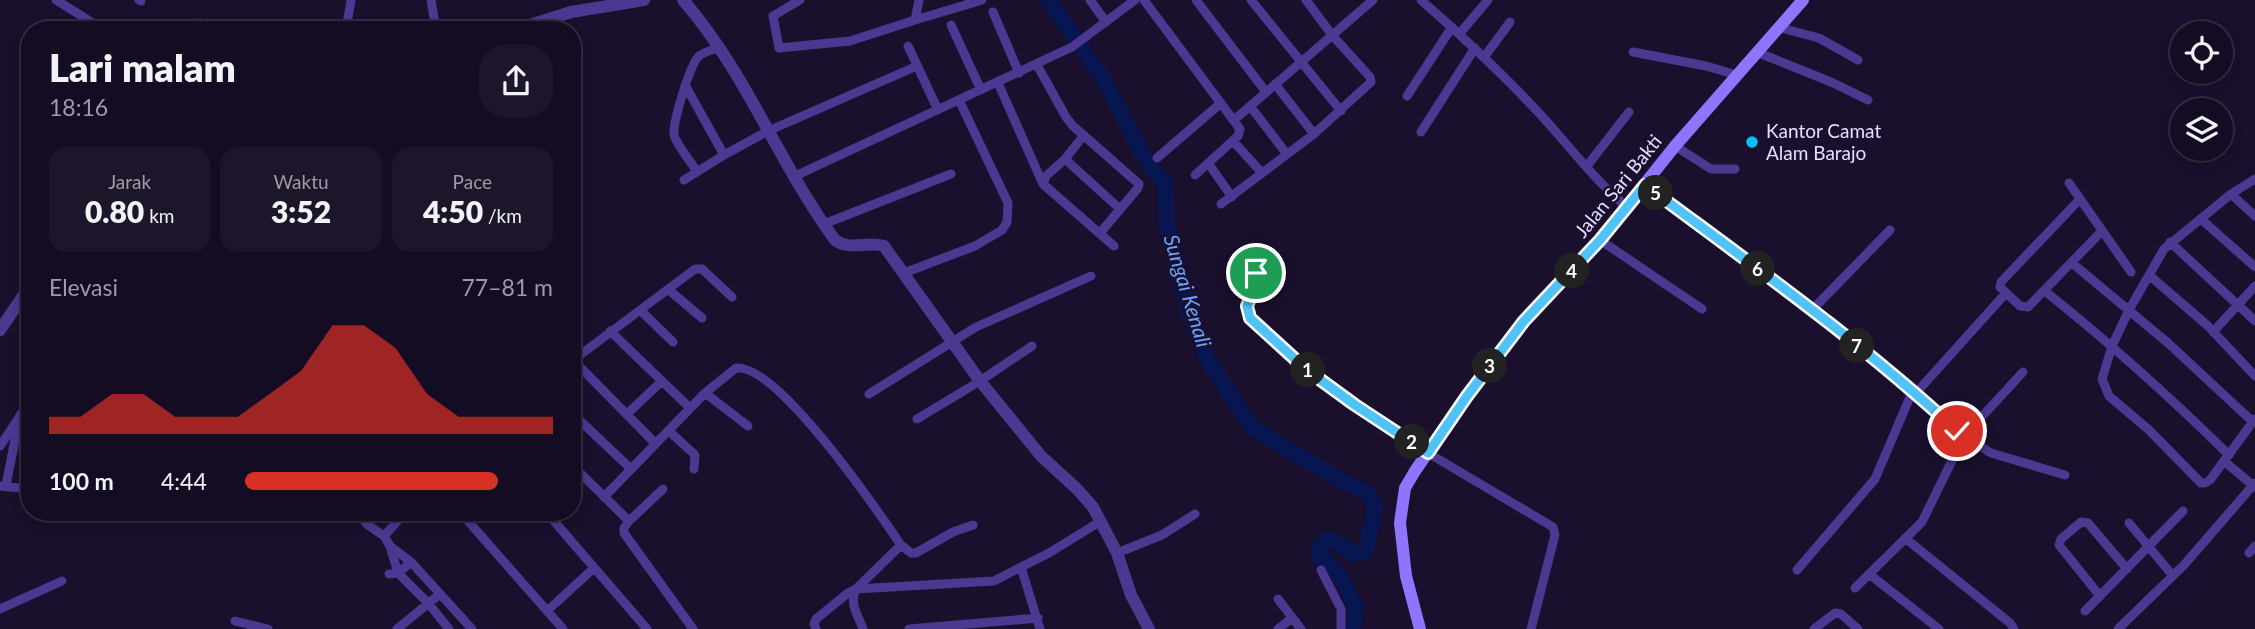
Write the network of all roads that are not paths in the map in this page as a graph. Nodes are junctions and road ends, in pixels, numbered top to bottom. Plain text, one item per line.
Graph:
1 (56, 0) edge
2 (351, 0) edge
3 (431, 0) edge
4 (644, 0) edge
5 (683, 0) edge
6 (800, 0) edge
7 (919, 0) edge
8 (982, 0) edge
9 (1090, 0) edge
10 (1135, 0) edge
11 (1144, 0) edge
12 (1196, 0) edge
13 (1251, 0) edge
14 (1306, 0) edge
15 (1421, 0) edge
16 (1488, 0) edge
17 (1803, 0) edge
18 (969, 2) edge
19 (1366, 2) edge
20 (993, 12) dead end
21 (915, 20) junction
22 (90, 21) edge
23 (348, 21) edge
24 (434, 21) edge
25 (542, 21) edge
26 (1106, 22) junction
27 (1510, 22) dead end
28 (951, 25) dead end
29 (1781, 28) junction
30 (1456, 30) junction
31 (1332, 35) junction
32 (908, 46) dead end
33 (719, 47) junction
34 (1475, 48) junction
35 (1633, 52) dead end
36 (1759, 53) junction
37 (1485, 56) junction
38 (1858, 60) dead end
39 (1301, 62) junction
40 (1037, 65) junction
41 (917, 66) junction
42 (1019, 73) junction
43 (1737, 75) junction
44 (998, 83) junction
45 (1275, 84) junction
46 (685, 85) junction
47 (981, 90) junction
48 (1266, 92) junction
49 (1407, 96) dead end
50 (958, 100) junction
51 (1868, 100) dead end
52 (1221, 103) junction
53 (1250, 106) junction
54 (938, 110) junction
55 (1341, 111) junction
56 (1629, 112) dead end
57 (1234, 120) junction
58 (768, 131) junction
59 (1420, 132) dead end
60 (1314, 134) junction
61 (1084, 135) junction
62 (1233, 141) junction
63 (1675, 146) junction
64 (1286, 153) junction
65 (724, 155) junction
66 (1157, 158) dead end
67 (1065, 159) junction
68 (1208, 163) junction
69 (1587, 166) junction
70 (1735, 169) dead end
71 (697, 172) junction
72 (1262, 173) junction
73 (951, 174) dead end
74 (1195, 175) dead end
75 (793, 177) junction
76 (2255, 179) edge
77 (684, 180) dead end
78 (2069, 183) dead end
79 (1043, 184) junction
80 (1645, 185) junction
81 (2231, 194) junction
82 (1232, 197) junction
83 (2080, 200) junction
84 (1221, 204) dead end
85 (1627, 207) junction
86 (1121, 209) junction
87 (2255, 216) edge
88 (2201, 219) junction
89 (824, 224) junction
90 (1890, 230) dead end
91 (2101, 232) junction
92 (1100, 233) junction
93 (1600, 240) junction
94 (2170, 242) junction
95 (1114, 246) dead end
96 (2072, 262) junction
97 (1251, 267) dead end
98 (2255, 267) edge
99 (2131, 272) dead end
100 (904, 273) junction
101 (2149, 275) junction
102 (1091, 276) dead end
103 (2255, 286) edge
104 (669, 290) junction
105 (2046, 292) junction
106 (2006, 293) junction
107 (732, 297) dead end
108 (21, 299) edge
109 (1702, 309) dead end
110 (2243, 309) junction
111 (640, 310) junction
112 (1812, 310) junction
113 (2129, 310) junction
114 (702, 318) dead end
115 (2255, 321) edge
116 (2210, 329) junction
117 (0, 330) edge
118 (610, 331) junction
119 (673, 342) dead end
120 (951, 342) junction
121 (1032, 346) dead end
122 (2112, 346) junction
123 (581, 355) edge
124 (581, 369) edge
125 (2024, 372) dead end
126 (2255, 376) edge
127 (662, 381) junction
128 (980, 381) junction
129 (1914, 391) junction
130 (705, 393) junction
131 (869, 394) dead end
132 (690, 408) junction
133 (627, 414) junction
134 (20, 415) joint
135 (917, 419) dead end
136 (2254, 421) edge
137 (581, 422) edge
138 (748, 426) dead end
139 (669, 430) junction
140 (1964, 436) junction
141 (655, 443) junction
142 (0, 446) edge
143 (1428, 453) junction
144 (2226, 458) junction
145 (630, 468) junction
146 (694, 469) dead end
147 (581, 474) edge
148 (2065, 475) dead end
149 (3, 485) edge
150 (2254, 485) edge
151 (21, 488) edge
152 (663, 489) dead end
153 (604, 496) junction
154 (2183, 511) dead end
155 (1195, 514) dead end
156 (365, 521) edge
157 (398, 521) edge
158 (468, 521) edge
159 (554, 521) edge
160 (629, 521) junction
161 (1101, 522) junction
162 (2129, 523) dead end
163 (973, 525) dead end
164 (384, 536) junction
165 (1905, 538) junction
166 (901, 545) junction
167 (2150, 545) junction
168 (390, 546) junction
169 (1117, 553) junction
170 (411, 562) junction
171 (1021, 567) junction
172 (594, 568) junction
173 (1797, 569) dead end
174 (2127, 569) junction
175 (1321, 570) dead end
176 (393, 574) junction
177 (1869, 574) junction
178 (2174, 576) junction
179 (62, 581) dead end
180 (1855, 588) dead end
181 (856, 589) junction
182 (440, 594) junction
183 (2100, 596) junction
184 (1278, 599) dead end
185 (429, 604) junction
186 (0, 610) edge
187 (547, 611) junction
188 (2085, 611) dead end
189 (1038, 618) junction
190 (1292, 618) junction
191 (236, 621) dead end
192 (268, 629) edge
193 (397, 629) edge
194 (449, 629) edge
195 (472, 629) edge
196 (563, 629) edge
197 (647, 629) edge
198 (693, 629) edge
199 (817, 629) edge
200 (863, 629) edge
201 (909, 629) edge
202 (1040, 629) edge
203 (1149, 629) edge
204 (1278, 629) edge
205 (1301, 629) edge
206 (1341, 629) edge
207 (1420, 629) edge
208 (1531, 629) edge
209 (1814, 629) edge
210 (1858, 629) edge
211 (1939, 629) edge
212 (2014, 629) edge
213 (2118, 629) edge

1 - 22 street
2 - 23 street
3 - 24 street
4 - 25 street
5 - 33 street
6 - 21 street
7 - 21 street
8 - 18 street
9 - 26 street
10 - 26 street
11 - 52 street
12 - 48 street
13 - 39 street
14 - 31 street
15 - 30 street
16 - 30 street
17 - 29 main road, Jalan Sari Bakti
18 - 21 street
19 - 31 street
20 - 42 street
26 - 40 street
27 - 37 street
28 - 47 street
29 - 36 main road, Jalan Sari Bakti
29 - 38 street
30 - 34 street
30 - 49 street
31 - 39 street
31 - 55 street
32 - 41 street
33 - 46 street
33 - 58 street
34 - 37 street
34 - 59 street
35 - 43 street
36 - 43 main road, Jalan Sari Bakti
36 - 51 street
37 - 69 street
39 - 45 street
39 - 55 street
40 - 42 street
40 - 61 street
41 - 54 street
41 - 58 street
42 - 44 street
43 - 63 main road, Jalan Sari Bakti
44 - 47 street
44 - 79 street
45 - 48 street
45 - 60 street
46 - 65 street
46 - 71 street
47 - 50 street
48 - 53 street
50 - 54 street
50 - 100 street
52 - 57 street
52 - 66 street
53 - 57 street
53 - 64 street
54 - 75 street
55 - 60 street
56 - 69 street
57 - 62 street
58 - 65 street
58 - 75 street
60 - 64 street
61 - 67 street
61 - 86 street
62 - 68 street
62 - 72 street
63 - 70 street
63 - 80 main road, Jalan Sari Bakti
64 - 72 street
65 - 71 street
67 - 79 street
67 - 86 street
68 - 74 street
68 - 82 street
69 - 85 street
71 - 77 street
72 - 82 street
73 - 89 street
75 - 89 street
76 - 81 street
78 - 83 street
79 - 92 street
80 - 85 main road, Jalan Sari Bakti
80 - 112 street
81 - 87 street
81 - 88 street
82 - 84 street
83 - 91 street
83 - 106 street
85 - 93 main road, Jalan Sari Bakti
86 - 92 street
88 - 94 street
88 - 98 street
89 - 100 street
90 - 112 street
91 - 96 street
91 - 99 street
92 - 95 street
93 - 109 street
93 - 143 main road, Jalan Sari Bakti
94 - 101 street
94 - 110 street
96 - 105 street
96 - 113 street
97 - 143 street
100 - 120 street
101 - 113 street
101 - 116 street
102 - 120 street
103 - 110 street
104 - 107 street
104 - 111 street
104 - 114 street
105 - 106 street
105 - 122 street
106 - 129 street
108 - 117 street
110 - 115 street
110 - 116 street
111 - 118 street
111 - 119 street
112 - 129 street
113 - 122 street
113 - 136 street
116 - 126 street
118 - 123 street
118 - 127 street
120 - 128 street
120 - 131 street
121 - 128 street
122 - 144 street
122 - 144 street
124 - 133 street
125 - 140 street
127 - 132 street
127 - 133 street
128 - 135 street
128 - 161 street
129 - 140 street
129 - 173 street
130 - 132 street
130 - 138 street
130 - 166 street
132 - 139 street
133 - 141 street
134 - 142 street
134 - 149 street
136 - 144 street
137 - 145 street
139 - 141 street
139 - 146 street
140 - 148 street
140 - 165 street
141 - 145 street
143 - 207 main road, Jalan Sari Bakti
143 - 208 street
144 - 150 street
145 - 153 street
147 - 153 street
149 - 151 street
150 - 178 street
152 - 160 street
153 - 160 street
154 - 167 street
155 - 169 street
156 - 164 street
157 - 164 street
158 - 187 street
159 - 172 street
160 - 198 street
161 - 169 street
161 - 171 street
162 - 167 street
163 - 166 street
164 - 168 street
165 - 177 street
165 - 212 street
166 - 181 street
167 - 174 street
167 - 178 street
168 - 170 street
168 - 176 street
169 - 203 street
170 - 176 street
170 - 182 street
171 - 181 street
171 - 189 street
172 - 187 street
172 - 197 street
174 - 183 street
174 - 183 street
175 - 206 street
176 - 185 street
177 - 180 street
177 - 211 street
178 - 213 street
179 - 186 street
181 - 199 street
181 - 200 street
182 - 185 street
182 - 195 street
183 - 188 street
184 - 190 street
185 - 193 street
185 - 194 street
187 - 196 street
189 - 201 street
189 - 202 street
190 - 204 street
190 - 205 street
191 - 192 street
209 - 210 street

